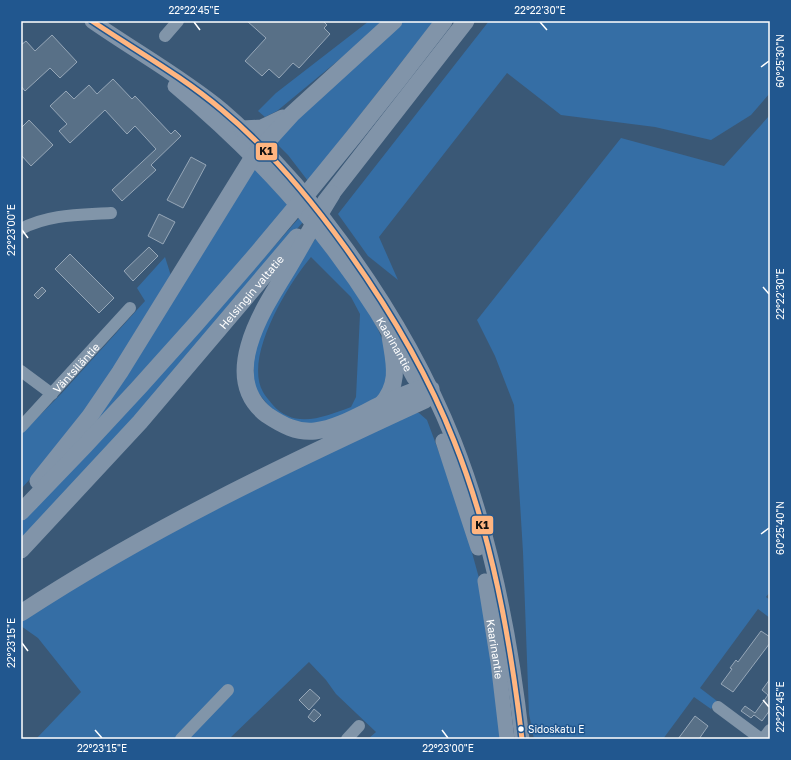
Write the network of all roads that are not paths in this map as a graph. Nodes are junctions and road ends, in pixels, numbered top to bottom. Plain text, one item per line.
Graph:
1 (92, 21) edge
2 (178, 21) edge
3 (394, 21) edge
4 (444, 21) edge
5 (466, 21) edge
6 (165, 36) dead end
7 (119, 40) junction
8 (292, 114) junction
9 (242, 129) junction
10 (257, 152) junction
11 (332, 194) junction
12 (111, 213) dead end
13 (21, 229) edge
14 (338, 246) junction
15 (130, 308) dead end
16 (390, 336) junction
17 (21, 371) edge
18 (425, 393) junction
19 (52, 394) junction
20 (381, 405) junction
21 (21, 427) edge
22 (21, 503) edge
23 (21, 512) edge
24 (21, 550) edge
25 (21, 612) edge
26 (228, 690) dead end
27 (718, 707) dead end
28 (359, 726) dead end
29 (770, 730) edge
30 (181, 739) edge
31 (347, 739) edge
32 (507, 739) edge
33 (522, 739) edge
34 (762, 739) edge

1 - 7 main road, Kaarinantie
2 - 6 street
3 - 8 highway
4 - 23 highway, Helsingin valtatie
5 - 11 highway, Helsingin valtatie
7 - 9 main road, Kaarinantie
7 - 10 main road, Kaarinantie
8 - 9 highway
8 - 10 highway
9 - 10 main road, Kaarinantie
10 - 14 main road, Kaarinantie
10 - 22 highway
11 - 20 highway
11 - 24 highway, Helsingin valtatie
12 - 13 street
14 - 16 main road, Kaarinantie
14 - 18 main road, Kaarinantie
15 - 19 street, Väntsiläntie
16 - 18 main road, Kaarinantie
16 - 20 highway
17 - 19 street
18 - 20 highway
18 - 25 highway
18 - 32 main road, Kaarinantie
18 - 33 main road, Kaarinantie
19 - 21 street, Väntsiläntie
26 - 30 street
27 - 34 street
28 - 31 street
29 - 34 street

